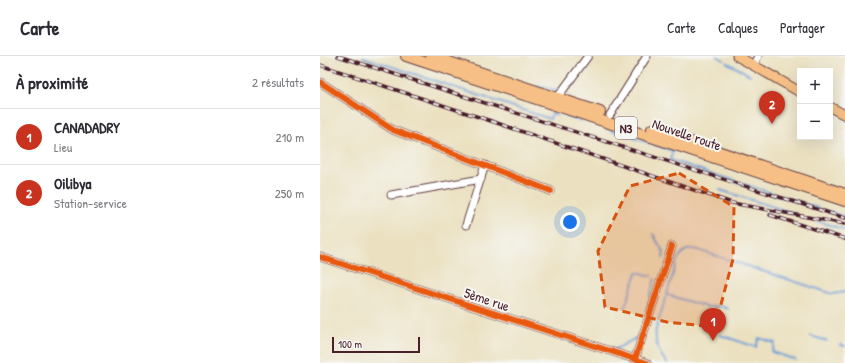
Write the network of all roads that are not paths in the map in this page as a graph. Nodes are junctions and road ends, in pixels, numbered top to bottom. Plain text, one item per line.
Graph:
1 (406, 56) edge
2 (431, 56) edge
3 (588, 56) edge
4 (647, 56) edge
5 (737, 56) edge
6 (758, 56) edge
7 (754, 66) junction
8 (320, 82) edge
9 (797, 90) edge
10 (557, 98) junction
11 (833, 109) edge
12 (610, 115) junction
13 (845, 115) edge
14 (632, 126) junction
15 (485, 165) junction
16 (481, 179) junction
17 (551, 191) dead end
18 (845, 194) edge
19 (391, 196) dead end
20 (845, 201) edge
21 (466, 226) dead end
22 (672, 246) dead end
23 (320, 257) edge
24 (635, 359) junction
25 (647, 363) edge

1 - 14 highway, Nouvelle route / N3
2 - 10 highway, Nouvelle route
3 - 10 street
4 - 12 street
5 - 7 main road
6 - 7 street
7 - 9 main road
8 - 15 street
10 - 12 highway, Nouvelle route
11 - 13 main road
12 - 14 highway, Nouvelle route
14 - 18 highway, Nouvelle route
14 - 20 highway, Nouvelle route / N3
15 - 16 street
15 - 17 street
16 - 19 street
16 - 21 street
22 - 24 street
23 - 24 street, 5ème rue
24 - 25 street, 5ème rue

